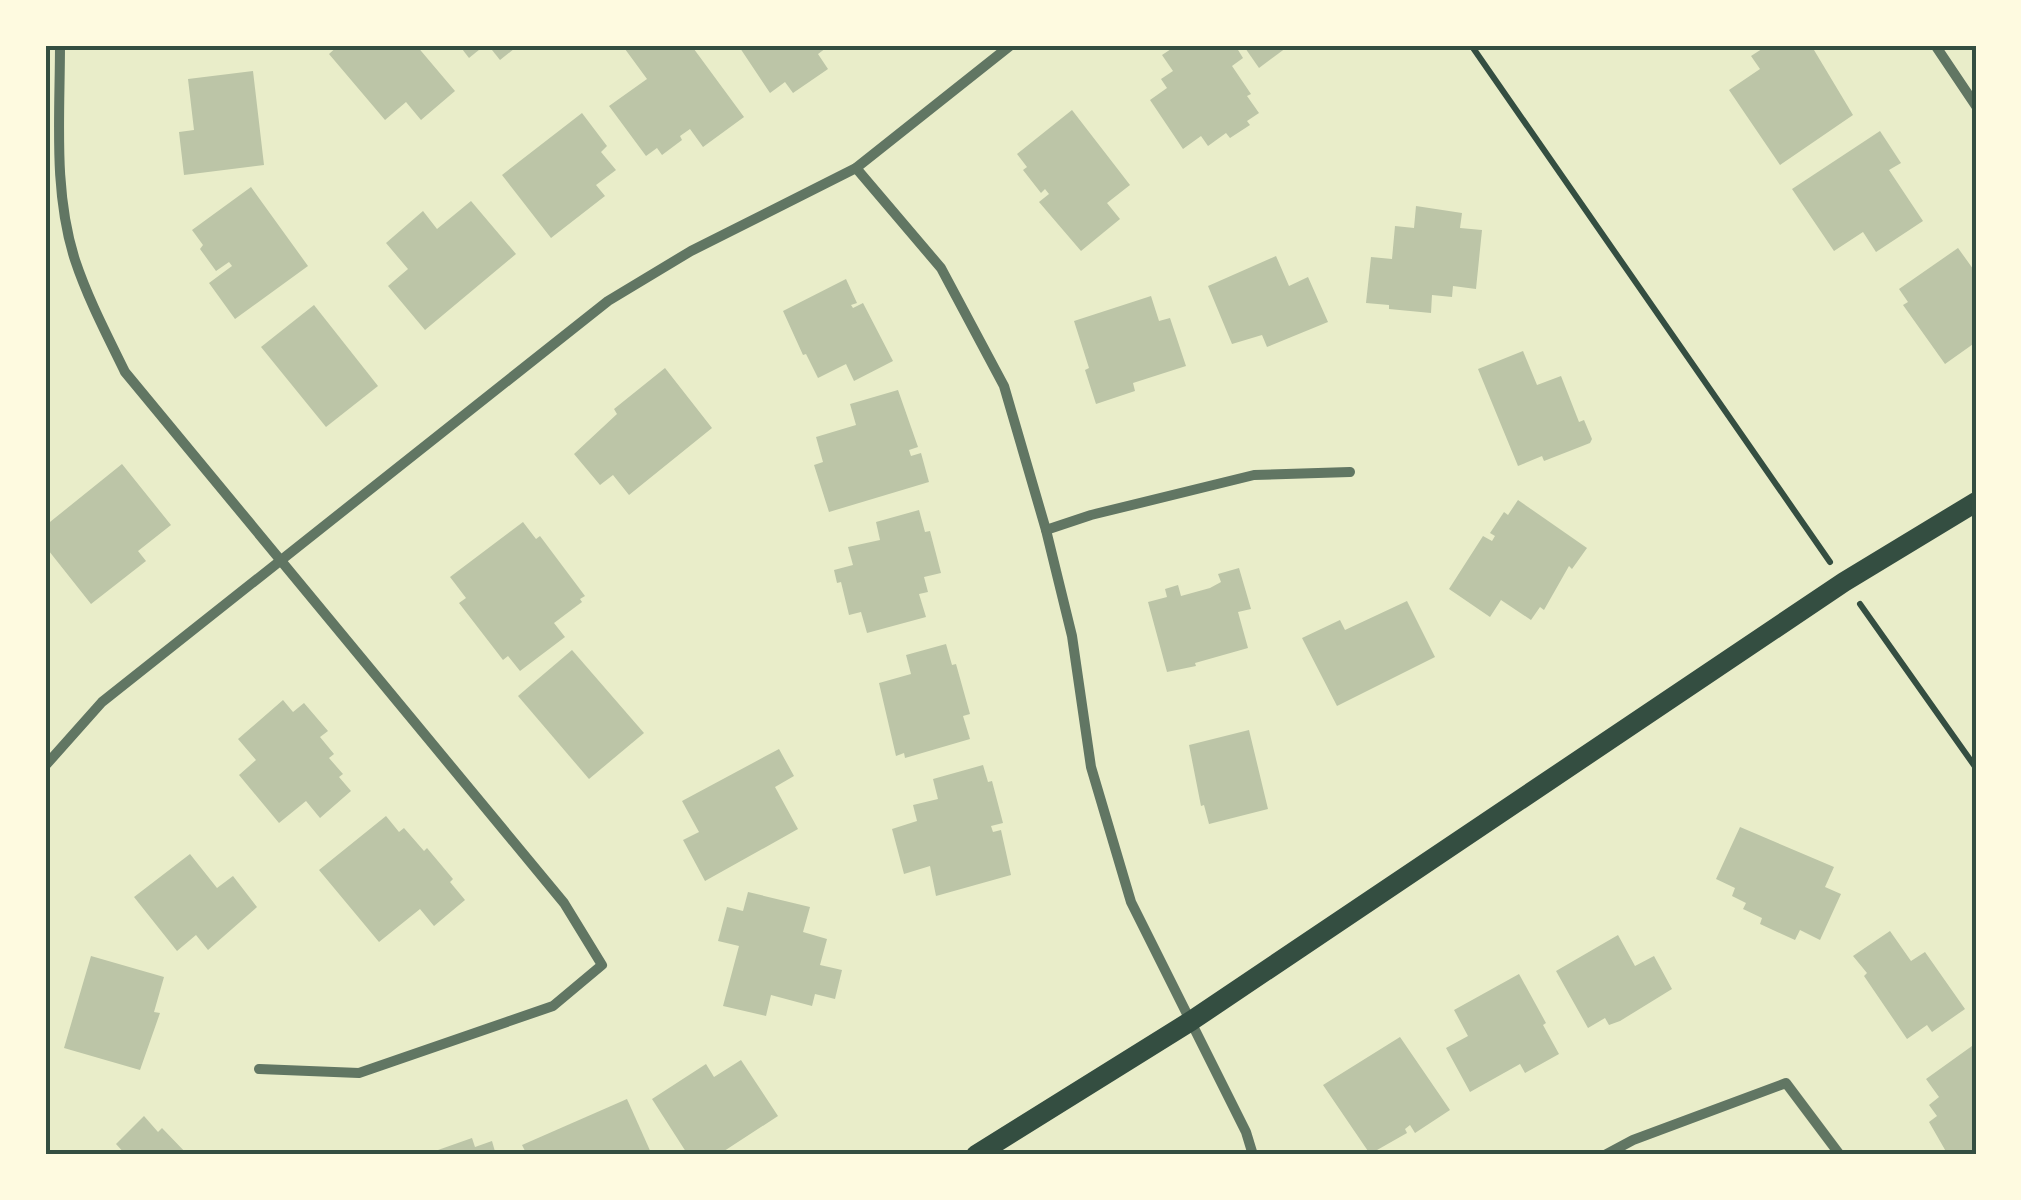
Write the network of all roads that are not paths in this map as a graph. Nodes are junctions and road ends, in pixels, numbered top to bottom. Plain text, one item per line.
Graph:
1 (60, 45) edge
2 (1012, 45) edge
3 (1935, 45) edge
4 (1976, 106) edge
5 (856, 168) junction
6 (1350, 472) dead end
7 (1976, 502) edge
8 (1046, 530) junction
9 (281, 562) junction
10 (45, 766) edge
11 (1191, 1021) junction
12 (258, 1069) dead end
13 (976, 1155) edge
14 (1253, 1155) edge
15 (1605, 1155) edge
16 (1840, 1155) edge

1 - 9 street
2 - 5 street
3 - 4 street
5 - 8 street
5 - 9 street
6 - 8 street
7 - 11 main road
8 - 11 street
9 - 10 street
9 - 12 street
11 - 13 main road
11 - 14 street
15 - 16 street

